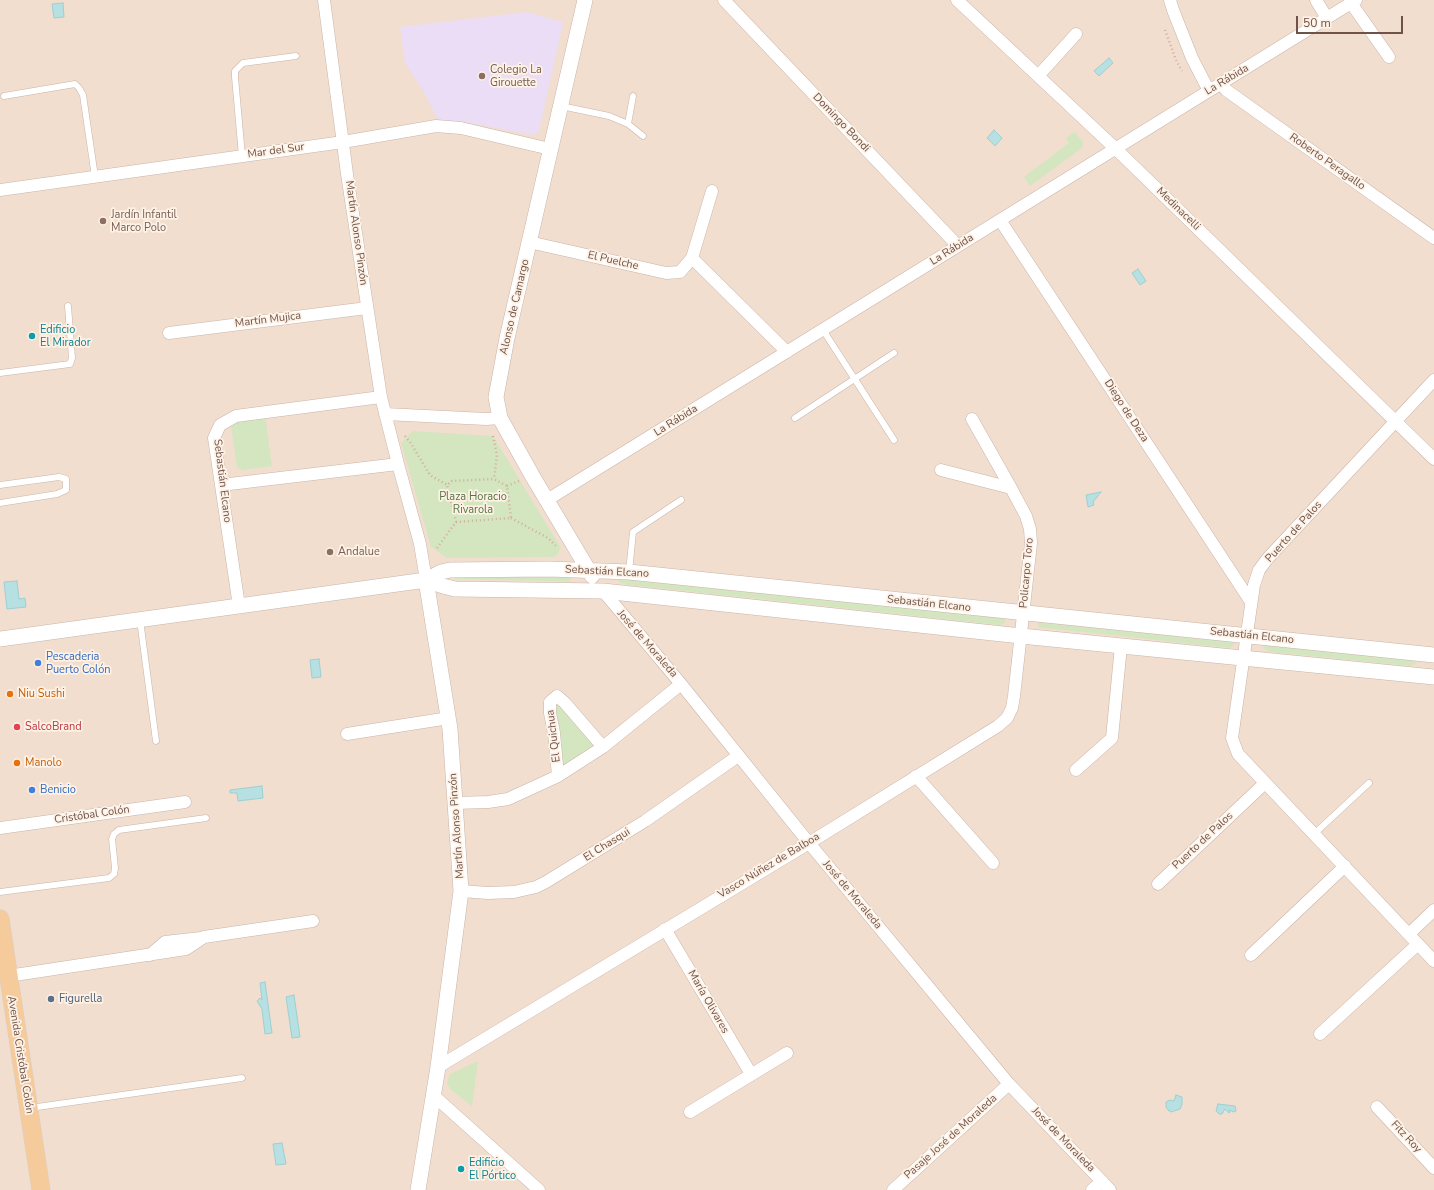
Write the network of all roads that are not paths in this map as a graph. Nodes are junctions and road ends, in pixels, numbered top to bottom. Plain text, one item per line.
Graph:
1 (324, 0) edge
2 (585, 0) edge
3 (724, 0) edge
4 (957, 0) edge
5 (1170, 0) edge
6 (1316, 0) edge
7 (1354, 2) edge
8 (1327, 18) junction
9 (1076, 34) dead end
10 (296, 56) dead end
11 (1389, 57) dead end
12 (1038, 76) junction
13 (1222, 84) junction
14 (1209, 91) junction
15 (4, 96) dead end
16 (634, 96) dead end
17 (561, 106) junction
18 (628, 124) junction
19 (643, 136) dead end
20 (343, 142) junction
21 (550, 149) junction
22 (1116, 149) junction
23 (242, 156) junction
24 (95, 177) junction
25 (0, 190) edge
26 (712, 191) dead end
27 (1000, 220) junction
28 (1434, 238) edge
29 (529, 242) junction
30 (958, 246) junction
31 (692, 258) junction
32 (68, 306) dead end
33 (367, 308) junction
34 (823, 330) junction
35 (169, 333) dead end
36 (787, 352) junction
37 (894, 353) dead end
38 (0, 373) edge
39 (855, 379) junction
40 (1434, 380) edge
41 (381, 398) junction
42 (385, 414) junction
43 (500, 418) junction
44 (795, 418) dead end
45 (972, 419) dead end
46 (1396, 421) junction
47 (894, 440) dead end
48 (1434, 459) edge
49 (398, 464) junction
50 (941, 470) dead end
51 (0, 485) edge
52 (221, 485) junction
53 (1012, 488) junction
54 (547, 500) junction
55 (681, 500) dead end
56 (0, 503) edge
57 (587, 569) junction
58 (629, 572) junction
59 (426, 580) junction
60 (603, 591) junction
61 (1252, 602) junction
62 (239, 606) junction
63 (1023, 614) junction
64 (140, 620) junction
65 (1021, 636) junction
66 (1247, 636) junction
67 (0, 639) edge
68 (1121, 646) junction
69 (1430, 655) edge
70 (1244, 658) junction
71 (1429, 676) edge
72 (681, 684) junction
73 (449, 718) junction
74 (347, 734) dead end
75 (156, 741) dead end
76 (603, 747) junction
77 (738, 756) junction
78 (1076, 770) dead end
79 (558, 776) junction
80 (916, 776) junction
81 (1265, 783) junction
82 (1368, 783) dead end
83 (185, 802) dead end
84 (455, 803) junction
85 (206, 818) dead end
86 (0, 828) edge
87 (1314, 834) junction
88 (809, 843) junction
89 (993, 863) dead end
90 (1344, 866) junction
91 (1158, 884) dead end
92 (461, 891) junction
93 (0, 892) edge
94 (1434, 910) edge
95 (0, 919) edge
96 (313, 921) dead end
97 (665, 929) junction
98 (1409, 934) junction
99 (1418, 944) junction
100 (1251, 955) dead end
101 (1434, 961) edge
102 (8, 976) junction
103 (1320, 1034) dead end
104 (787, 1053) dead end
105 (438, 1066) junction
106 (751, 1074) junction
107 (242, 1078) dead end
108 (1009, 1084) junction
109 (433, 1095) junction
110 (1377, 1107) dead end
111 (28, 1108) junction
112 (690, 1112) dead end
113 (1434, 1168) edge
114 (1102, 1181) junction
115 (41, 1190) edge
116 (418, 1190) edge
117 (539, 1190) edge
118 (893, 1190) edge
119 (1092, 1190) edge
120 (1110, 1190) edge

1 - 20 street, Martín Alonso Pinzón
2 - 17 street, Alonso de Camargo
3 - 30 street, Domingo Bondi
4 - 12 street, Medinacelli
5 - 14 street
6 - 8 street
7 - 8 street, La Rábida
7 - 11 street
8 - 13 street, La Rábida
9 - 12 street
10 - 23 lane
12 - 22 street, Medinacelli
13 - 14 street, La Rábida
13 - 28 street, Roberto Peragallo
14 - 22 street, La Rábida
15 - 24 lane
16 - 18 lane
17 - 18 lane
17 - 21 street, Alonso de Camargo
18 - 19 lane
20 - 21 street, Mar del Sur
20 - 23 street, Mar del Sur
20 - 33 street, Martín Alonso Pinzón
21 - 29 street, Alonso de Camargo
22 - 27 street, La Rábida
22 - 46 street, Medinacelli
23 - 24 street, Mar del Sur
24 - 25 street, Mar del Sur
26 - 31 street, El Puelche
27 - 30 street, La Rábida
27 - 61 street, Diego de Deza
29 - 31 street, El Puelche
29 - 43 street, Alonso de Camargo
30 - 34 street, La Rábida
31 - 36 street
32 - 38 lane
33 - 35 street, Martín Mujica
33 - 41 street, Martín Alonso Pinzón
34 - 36 street, La Rábida
34 - 39 lane
36 - 54 street, La Rábida
37 - 39 lane
39 - 44 lane
39 - 47 lane
40 - 46 street, Puerto de Palos
41 - 42 street, Martín Alonso Pinzón
41 - 52 street, Sebastián Elcano
42 - 43 street
42 - 49 street, Martín Alonso Pinzón
43 - 54 street, Alonso de Camargo
45 - 53 street, Policarpo Toro
46 - 48 street, Medinacelli
46 - 61 street, Puerto de Palos
49 - 52 street
49 - 59 street, Martín Alonso Pinzón
50 - 53 street
51 - 56 lane
52 - 62 street, Sebastián Elcano
53 - 63 street, Policarpo Toro
54 - 57 street, Alonso de Camargo
55 - 58 lane
57 - 58 street, Sebastián Elcano
57 - 59 street, Sebastián Elcano
57 - 60 street, Alonso de Camargo
58 - 63 street, Sebastián Elcano
59 - 60 street, Sebastián Elcano
59 - 62 street, Sebastián Elcano
59 - 73 street, Martín Alonso Pinzón
60 - 65 street, Sebastián Elcano
60 - 72 street, José de Moraleda
61 - 66 street, Puerto de Palos
62 - 64 street, Sebastián Elcano
63 - 65 street, Vasco Núñez de Balboa
63 - 66 street, Sebastián Elcano
64 - 67 street, Sebastián Elcano
64 - 75 lane
65 - 68 street, Sebastián Elcano
65 - 80 street, Vasco Núñez de Balboa
66 - 69 street, Sebastián Elcano
66 - 70 street, Puerto de Palos
68 - 70 street, Sebastián Elcano
68 - 78 street
69 - 71 street
70 - 71 street, Sebastián Elcano
70 - 81 street, Puerto de Palos
72 - 76 street, El Quichua
72 - 77 street, José de Moraleda
73 - 74 street
73 - 84 street, Martín Alonso Pinzón
76 - 79 street, El Quichua
76 - 79 street, El Quichua
77 - 88 street, José de Moraleda
77 - 92 street, El Chasqui
79 - 84 street, El Quichua
80 - 88 street, Vasco Núñez de Balboa
80 - 89 street
81 - 87 street, Puerto de Palos
81 - 91 street, Puerto de Palos
82 - 87 lane
83 - 86 street, Cristóbal Colón
84 - 92 street, Martín Alonso Pinzón
85 - 93 lane
87 - 90 street, Puerto de Palos
88 - 97 street, Vasco Núñez de Balboa
88 - 108 street, José de Moraleda
90 - 98 street, Puerto de Palos
90 - 100 street
92 - 105 street, Martín Alonso Pinzón
94 - 98 street
95 - 102 main road, Avenida Cristóbal Colón
96 - 102 street
97 - 105 street, Vasco Núñez de Balboa
97 - 106 street, María Olivares
98 - 99 street, Puerto de Palos
99 - 101 street, Puerto de Palos
99 - 103 street
102 - 111 main road, Avenida Cristóbal Colón
104 - 106 street
105 - 109 street, Martín Alonso Pinzón
106 - 112 street
107 - 111 lane
108 - 114 street, José de Moraleda
108 - 118 street, Pasaje José de Moraleda
109 - 116 street, Martín Alonso Pinzón
109 - 117 street
110 - 113 street, Fitz Roy
111 - 115 main road, Avenida Cristóbal Colón
114 - 119 street
114 - 120 street, José de Moraleda

